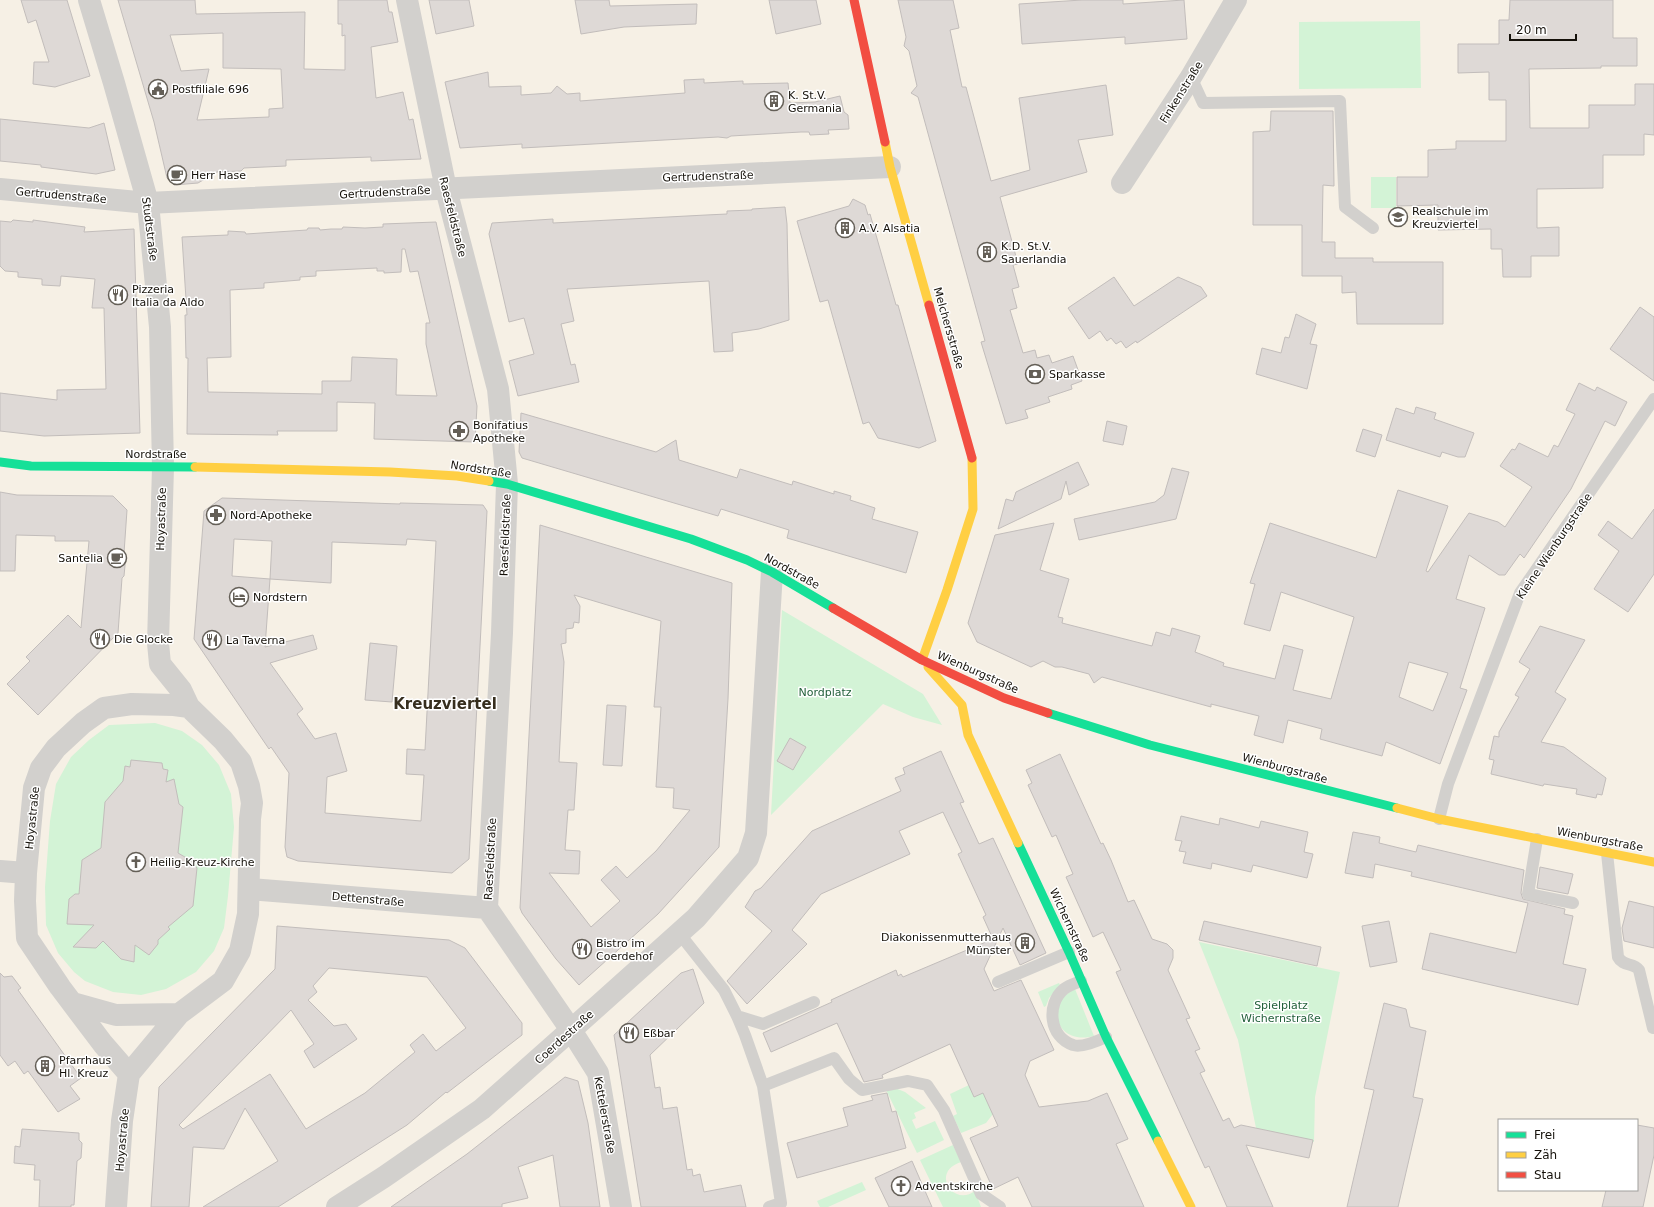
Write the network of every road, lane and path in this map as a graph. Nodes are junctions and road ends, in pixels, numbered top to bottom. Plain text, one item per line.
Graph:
1 (88, 0) edge
2 (407, 0) edge
3 (854, 0) edge
4 (1236, 0) edge
5 (1191, 77) junction
6 (890, 168) junction
7 (1122, 183) dead end
8 (0, 189) edge
9 (446, 189) junction
10 (148, 203) junction
11 (1373, 228) dead end
12 (1654, 400) edge
13 (0, 462) edge
14 (163, 467) junction
15 (507, 484) junction
16 (772, 572) junction
17 (922, 660) junction
18 (189, 707) junction
19 (1439, 819) junction
20 (1537, 840) junction
21 (1607, 853) junction
22 (1654, 862) edge
23 (0, 871) edge
24 (26, 873) junction
25 (249, 889) junction
26 (1573, 903) dead end
27 (487, 908) junction
28 (679, 933) junction
29 (1069, 952) junction
30 (1082, 980) junction
31 (998, 982) dead end
32 (814, 1002) dead end
33 (73, 1004) junction
34 (179, 1014) junction
35 (737, 1016) junction
36 (1653, 1028) dead end
37 (571, 1030) junction
38 (1106, 1037) junction
39 (129, 1074) junction
40 (763, 1086) junction
41 (116, 1207) edge
42 (337, 1207) edge
43 (621, 1207) edge
44 (769, 1207) edge
45 (1000, 1207) edge
46 (1191, 1207) edge

1 - 10 street, Studtstraße
2 - 9 street, Raesfeldstraße
3 - 6 street, Melchersstraße
4 - 5 street, Finkenstraße
5 - 7 street, Finkenstraße
5 - 11 lane
6 - 9 street, Gertrudenstraße
6 - 17 street, Melchersstraße
8 - 10 street, Gertrudenstraße
9 - 10 street, Gertrudenstraße
9 - 15 street, Raesfeldstraße
10 - 14 street, Studtstraße
12 - 19 lane, Kleine Wienburgstraße
13 - 14 street, Nordstraße
14 - 15 street, Nordstraße
14 - 18 street, Hoyastraße
15 - 16 street, Nordstraße
15 - 27 street, Raesfeldstraße
16 - 17 street, Nordstraße
16 - 28 street, Coerdestraße
17 - 19 street, Wienburgstraße
17 - 29 street, Wichernstraße
18 - 24 street, Hoyastraße
18 - 25 street, Hoyastraße
19 - 20 street, Wienburgstraße
20 - 21 street, Wienburgstraße
20 - 26 lane
21 - 22 street, Wienburgstraße
21 - 36 lane
23 - 24 street
24 - 33 street, Hoyastraße
25 - 27 street, Dettenstraße
25 - 34 street, Hoyastraße
27 - 37 street, Raesfeldstraße
28 - 35 lane
28 - 37 street, Coerdestraße
29 - 30 street, Wichernstraße
29 - 31 lane
30 - 38 street, Wichernstraße
30 - 38 lane
32 - 35 lane
33 - 34 street
33 - 39 street, Hoyastraße
34 - 39 street, Hoyastraße
35 - 40 lane
37 - 42 street, Coerdestraße
37 - 43 street, Kettelerstraße
38 - 46 street, Wichernstraße
39 - 41 street, Hoyastraße
40 - 44 lane
40 - 45 lane

